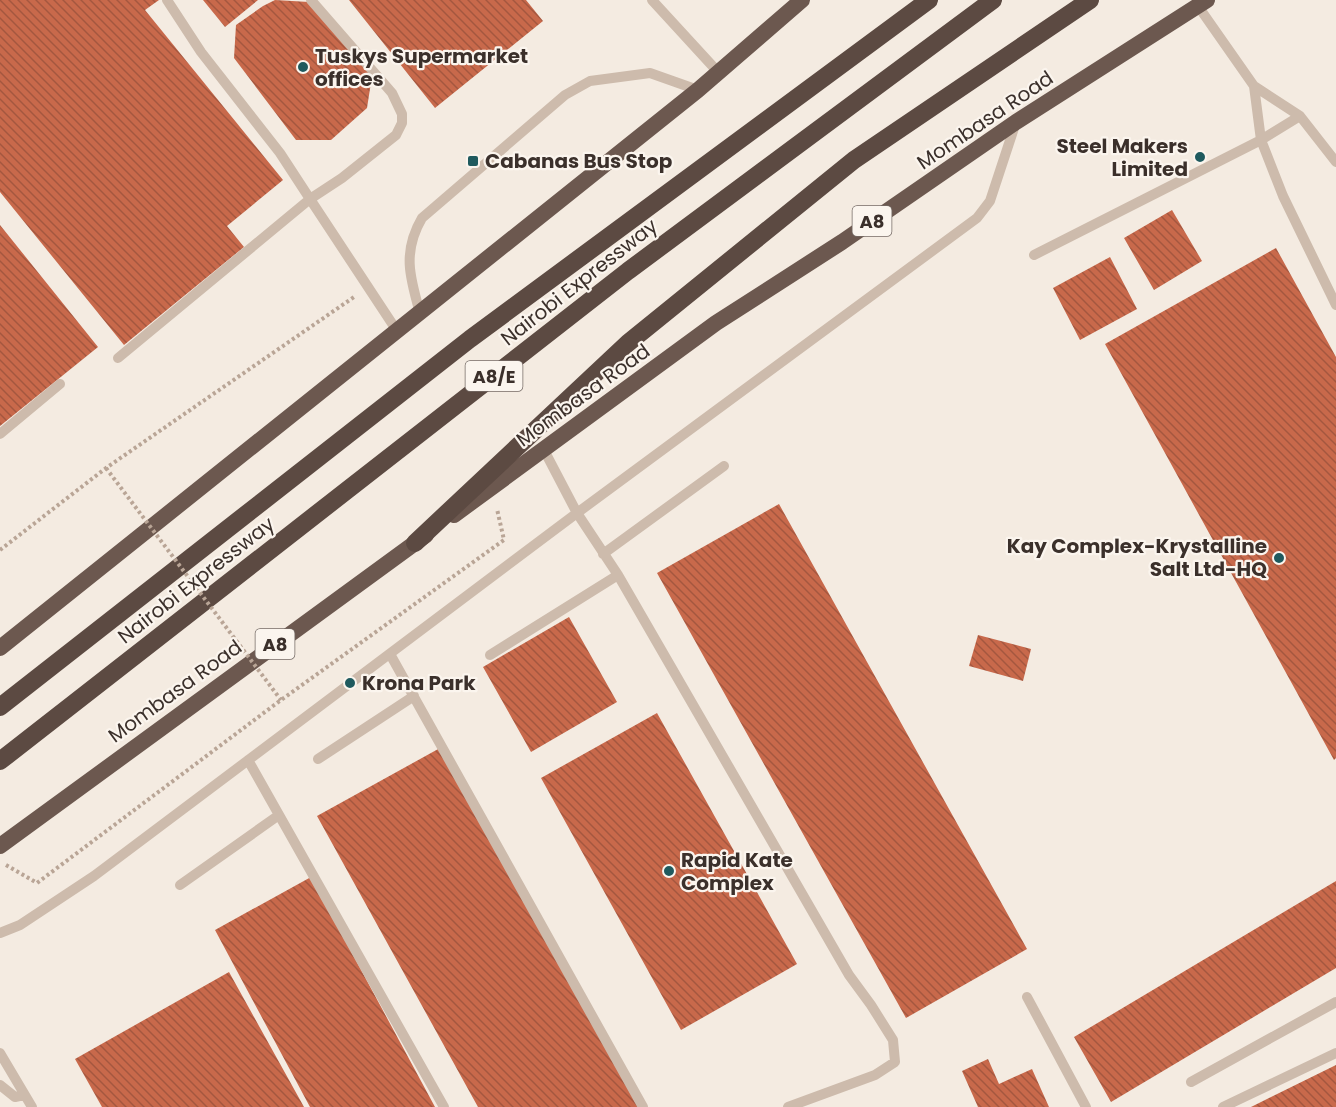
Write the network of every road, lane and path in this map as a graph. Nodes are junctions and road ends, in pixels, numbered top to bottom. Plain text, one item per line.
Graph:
1 (167, 0) edge
2 (311, 0) edge
3 (652, 0) edge
4 (802, 0) edge
5 (929, 0) edge
6 (993, 0) edge
7 (1090, 0) edge
8 (1202, 3) edge
9 (718, 72) junction
10 (1254, 86) junction
11 (698, 90) junction
12 (1300, 116) junction
13 (1016, 122) junction
14 (1261, 140) junction
15 (1336, 162) edge
16 (310, 199) junction
17 (1034, 255) dead end
18 (367, 288) junction
19 (1336, 305) edge
20 (420, 313) junction
21 (397, 331) junction
22 (118, 358) dead end
23 (60, 384) dead end
24 (0, 434) edge
25 (544, 450) junction
26 (724, 466) dead end
27 (106, 468) junction
28 (492, 488) junction
29 (577, 513) junction
30 (415, 543) junction
31 (0, 550) edge
32 (603, 554) junction
33 (618, 575) junction
34 (0, 648) edge
35 (390, 654) junction
36 (490, 655) dead end
37 (414, 696) junction
38 (281, 700) junction
39 (0, 707) edge
40 (318, 759) dead end
41 (248, 760) junction
42 (0, 761) edge
43 (279, 815) junction
44 (0, 846) edge
45 (0, 862) edge
46 (180, 885) dead end
47 (0, 933) edge
48 (1027, 997) dead end
49 (1336, 1002) edge
50 (0, 1053) edge
51 (1336, 1053) edge
52 (1191, 1082) dead end
53 (0, 1085) edge
54 (24, 1095) junction
55 (32, 1107) edge
56 (444, 1107) edge
57 (644, 1107) edge
58 (788, 1107) edge
59 (1086, 1107) edge
60 (1223, 1107) edge

1 - 16 lane
2 - 16 lane
3 - 9 lane
4 - 9 highway
5 - 39 highway, Nairobi Expressway / A8/E
6 - 42 highway, Nairobi Expressway / A8/E
7 - 30 highway
8 - 10 lane
8 - 13 highway, Mombasa Road / A8
9 - 11 highway
10 - 12 lane
10 - 14 lane
11 - 20 highway
11 - 20 lane
12 - 14 lane
12 - 15 lane
13 - 25 highway, Mombasa Road / A8
13 - 29 lane
14 - 17 lane
14 - 19 lane
16 - 18 lane
16 - 22 lane
18 - 21 lane
18 - 27 path
20 - 21 highway
21 - 34 highway
23 - 24 lane
25 - 28 highway, Mombasa Road / A8
25 - 29 lane
26 - 32 lane
27 - 31 path
27 - 38 path, bridge
28 - 30 highway, Mombasa Road / A8
28 - 38 path
29 - 32 lane
29 - 35 lane
30 - 44 highway, Mombasa Road / A8
32 - 33 lane
33 - 36 lane
33 - 58 lane
35 - 37 lane
35 - 41 lane
37 - 40 lane
37 - 57 lane
38 - 45 path
41 - 43 lane
41 - 47 lane
43 - 46 lane
43 - 56 lane
48 - 59 lane
49 - 52 lane
50 - 54 lane
51 - 60 lane
53 - 54 lane
54 - 55 lane

